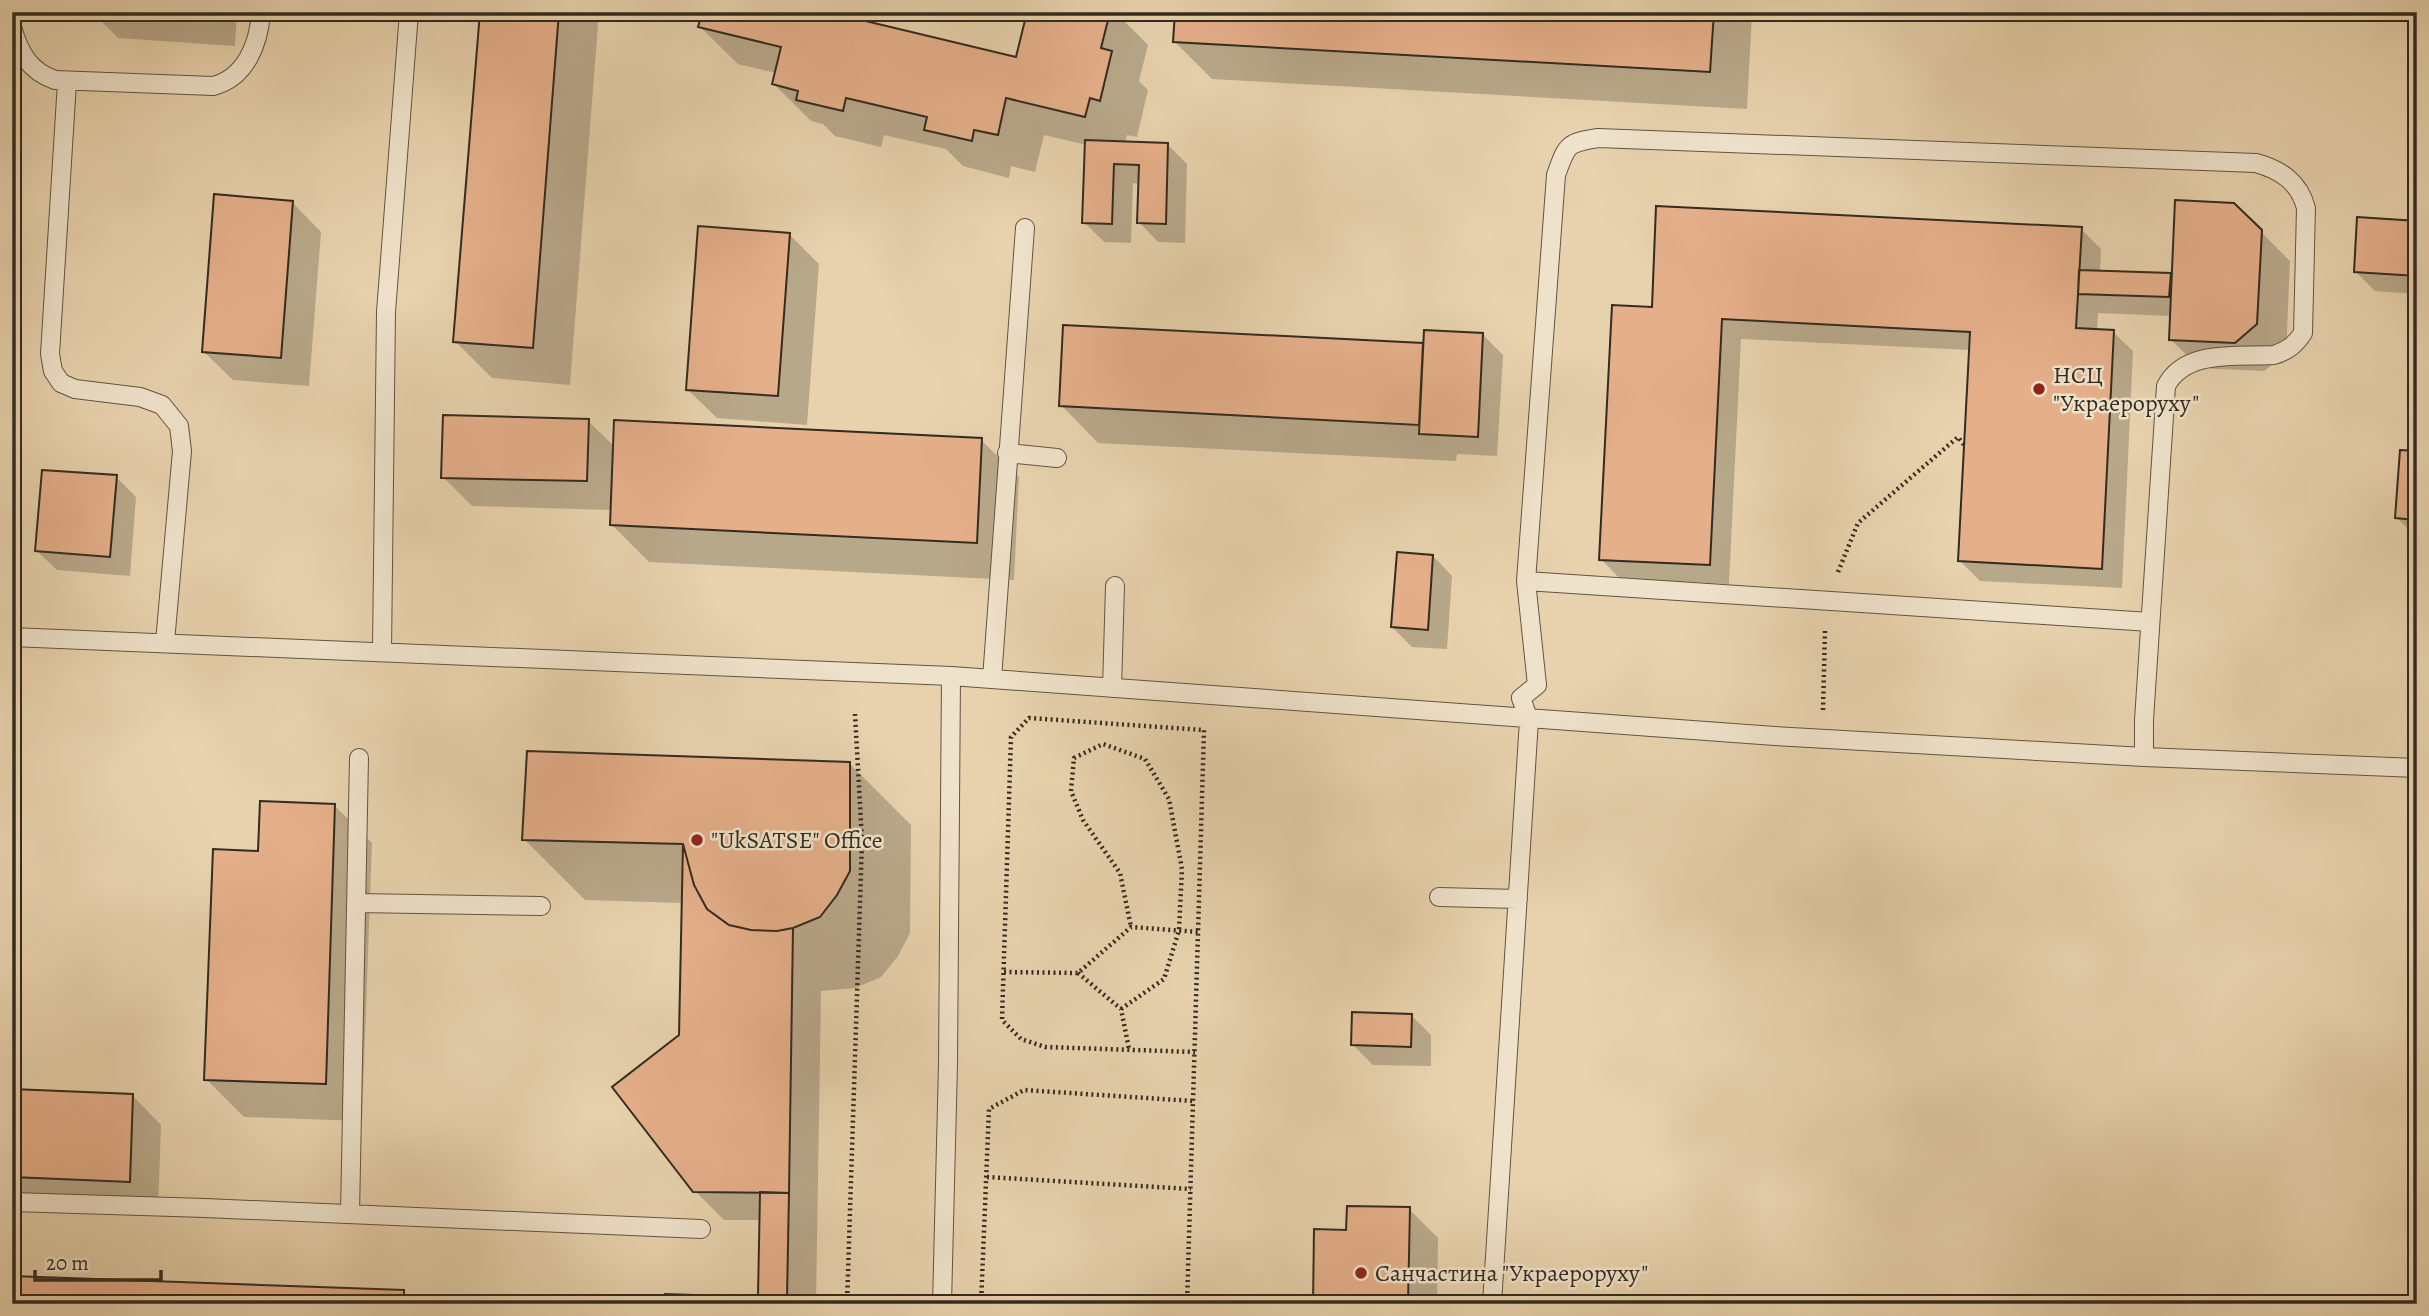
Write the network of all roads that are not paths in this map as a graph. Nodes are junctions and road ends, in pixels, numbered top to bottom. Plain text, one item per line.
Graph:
1 (261, 12) edge
2 (409, 12) edge
3 (12, 27) edge
4 (67, 82) junction
5 (1025, 228) dead end
6 (1007, 453) junction
7 (1057, 458) dead end
8 (1526, 581) junction
9 (1115, 586) dead end
10 (2150, 622) junction
11 (12, 637) edge
12 (165, 642) junction
13 (382, 651) junction
14 (951, 676) junction
15 (992, 679) junction
16 (1112, 688) junction
17 (1529, 720) junction
18 (2144, 757) junction
19 (359, 758) dead end
20 (2417, 768) edge
21 (1439, 897) dead end
22 (1518, 899) junction
23 (356, 903) junction
24 (541, 906) dead end
25 (12, 1202) edge
26 (350, 1214) junction
27 (701, 1229) dead end
28 (943, 1304) edge
29 (1492, 1304) edge

1 - 4 lane
2 - 13 lane
3 - 4 lane
4 - 12 lane
5 - 6 lane
6 - 7 lane
6 - 15 lane
8 - 10 lane
8 - 10 lane
8 - 17 lane
9 - 16 lane
10 - 18 lane
11 - 12 lane
12 - 13 lane
13 - 14 lane
14 - 15 lane
14 - 28 lane
15 - 16 lane
16 - 17 lane
17 - 18 lane
17 - 22 lane
18 - 20 lane
19 - 23 lane
21 - 22 lane
22 - 29 lane
23 - 24 lane
23 - 26 lane
25 - 26 lane
26 - 27 lane

